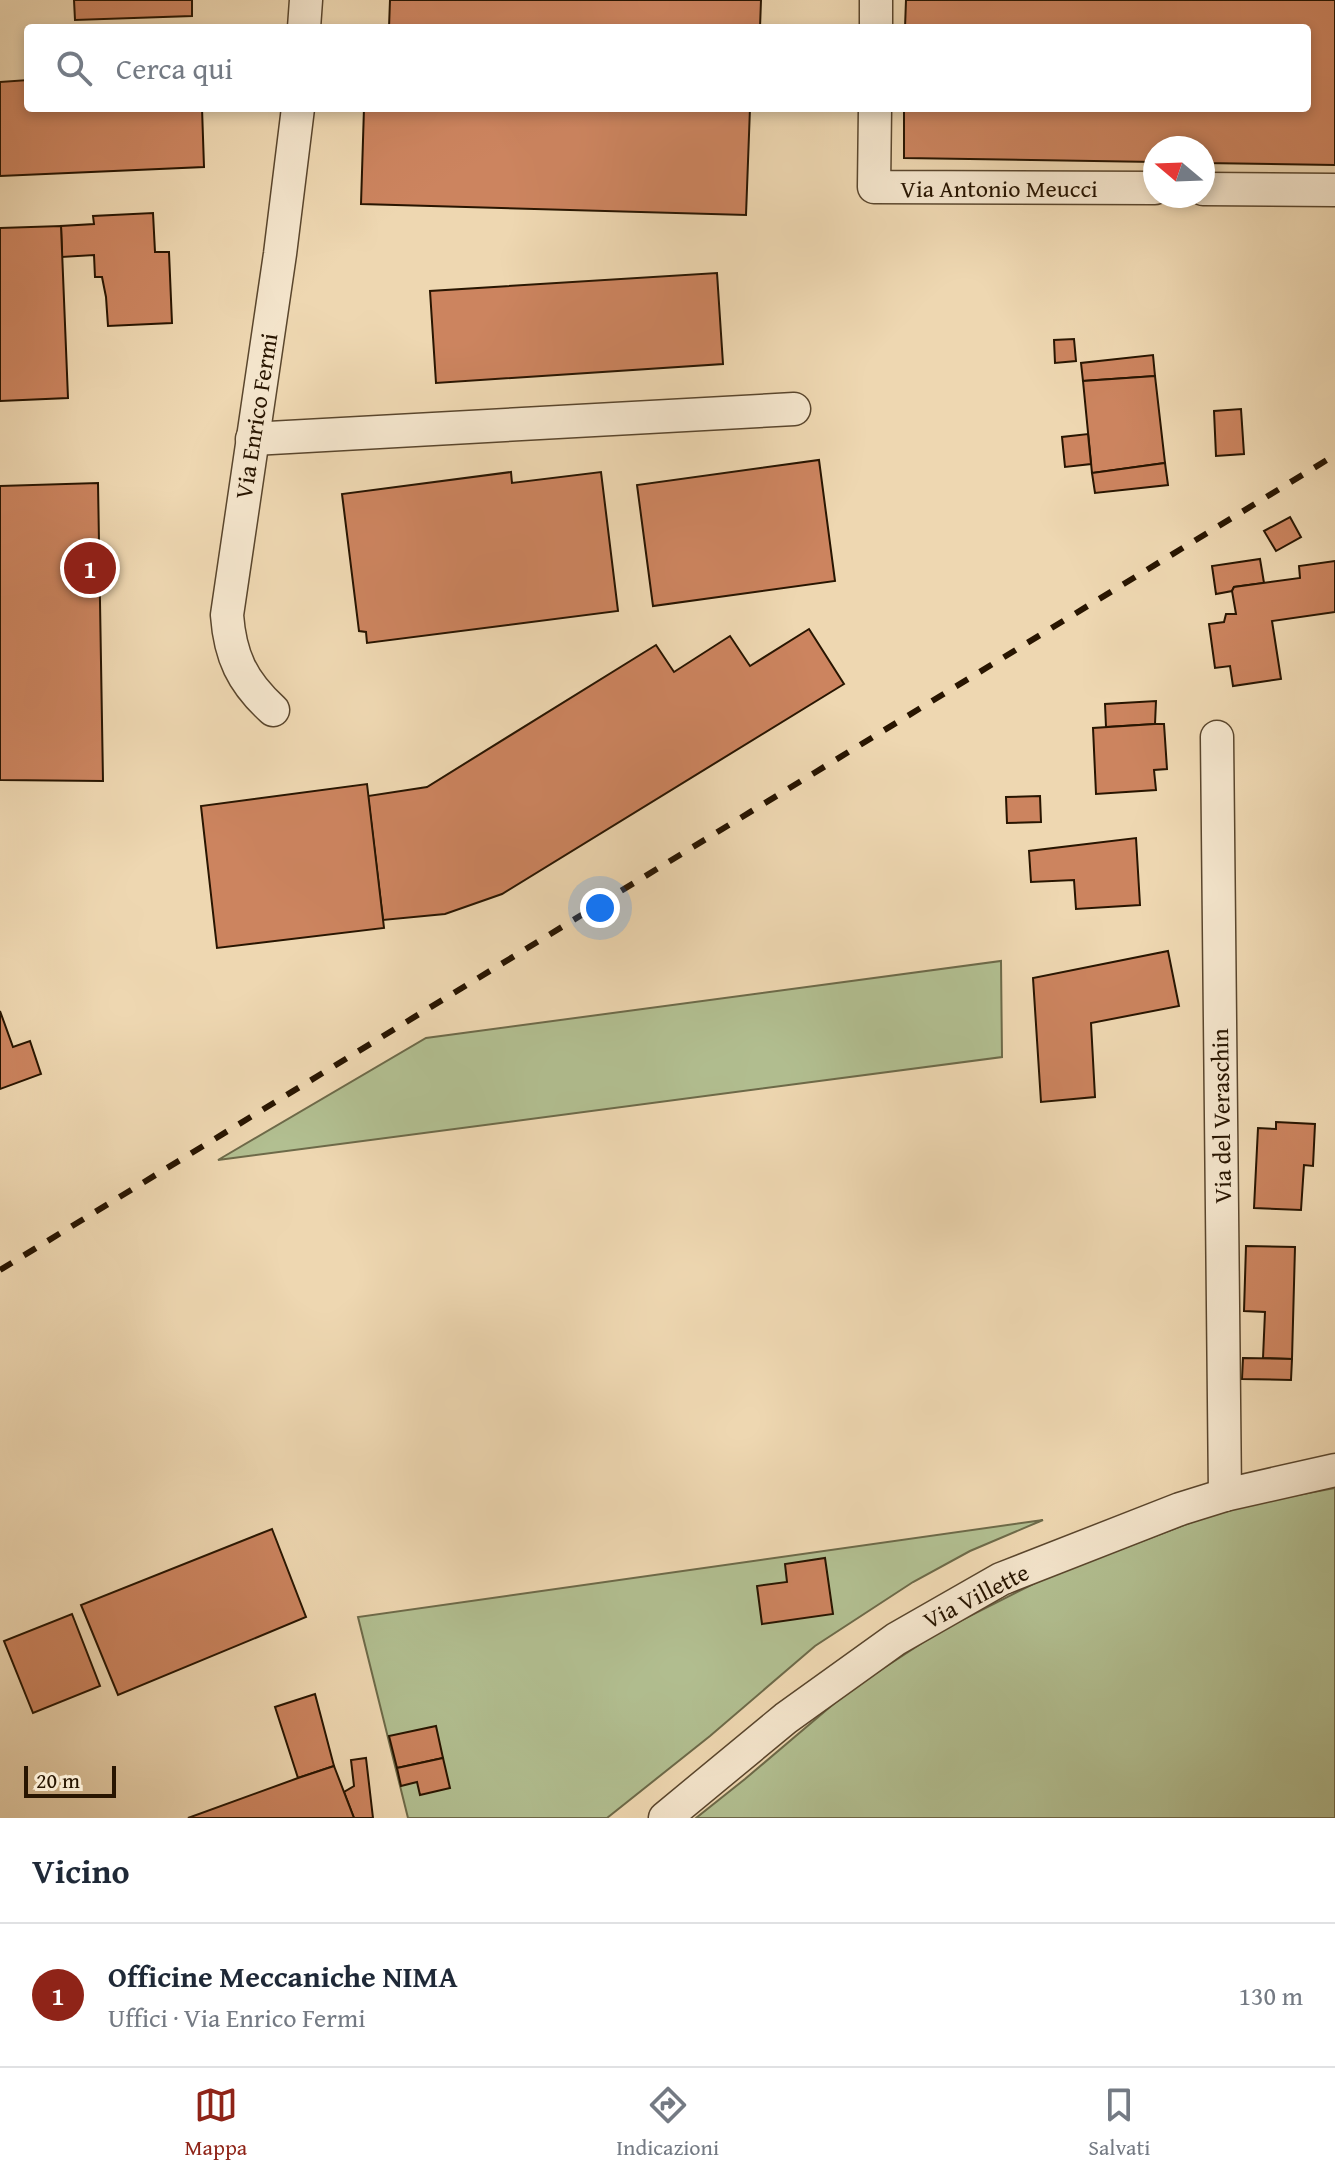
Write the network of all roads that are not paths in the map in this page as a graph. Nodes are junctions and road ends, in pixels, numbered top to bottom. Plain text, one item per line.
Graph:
1 (306, 0) edge
2 (876, 0) edge
3 (304, 24) edge
4 (876, 24) edge
5 (298, 112) edge
6 (875, 112) edge
7 (1143, 188) edge
8 (1215, 189) edge
9 (1335, 190) edge
10 (794, 409) dead end
11 (252, 439) junction
12 (273, 710) dead end
13 (1217, 737) dead end
14 (1335, 1470) edge
15 (1225, 1495) junction
16 (665, 1818) edge

1 - 3 street
2 - 4 street
5 - 11 street, Via Enrico Fermi
6 - 7 street, Via Antonio Meucci
8 - 9 street
10 - 11 street
11 - 12 street, Via Enrico Fermi
13 - 15 street, Via del Veraschin
14 - 15 street, Via Villette
15 - 16 street, Via Villette

